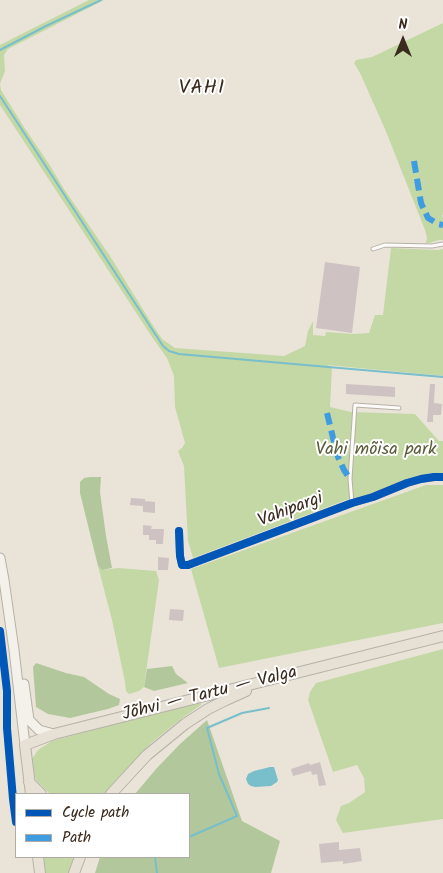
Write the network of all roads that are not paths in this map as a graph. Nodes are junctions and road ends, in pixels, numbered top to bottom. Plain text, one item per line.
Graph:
1 (443, 244) edge
2 (372, 249) dead end
3 (400, 408) dead end
4 (443, 477) edge
5 (352, 503) junction
6 (179, 531) dead end
7 (0, 558) edge
8 (443, 636) edge
9 (14, 650) junction
10 (290, 675) junction
11 (54, 734) junction
12 (25, 745) junction
13 (29, 782) junction
14 (31, 793) edge
15 (40, 793) edge
16 (114, 793) edge
17 (38, 858) edge
18 (80, 858) edge
19 (40, 873) edge
20 (74, 873) edge

1 - 2 lane
3 - 5 lane
4 - 5 street, Vahipargi
5 - 6 street, Vahipargi
7 - 9 main road
8 - 10 highway, Jõhvi — Tartu — Valga
9 - 11 main road
9 - 12 main road
10 - 11 highway, Jõhvi — Tartu — Valga
10 - 16 highway
11 - 12 highway, Jõhvi — Tartu — Valga
12 - 13 highway
13 - 14 highway
13 - 15 highway
17 - 19 highway
18 - 20 highway

